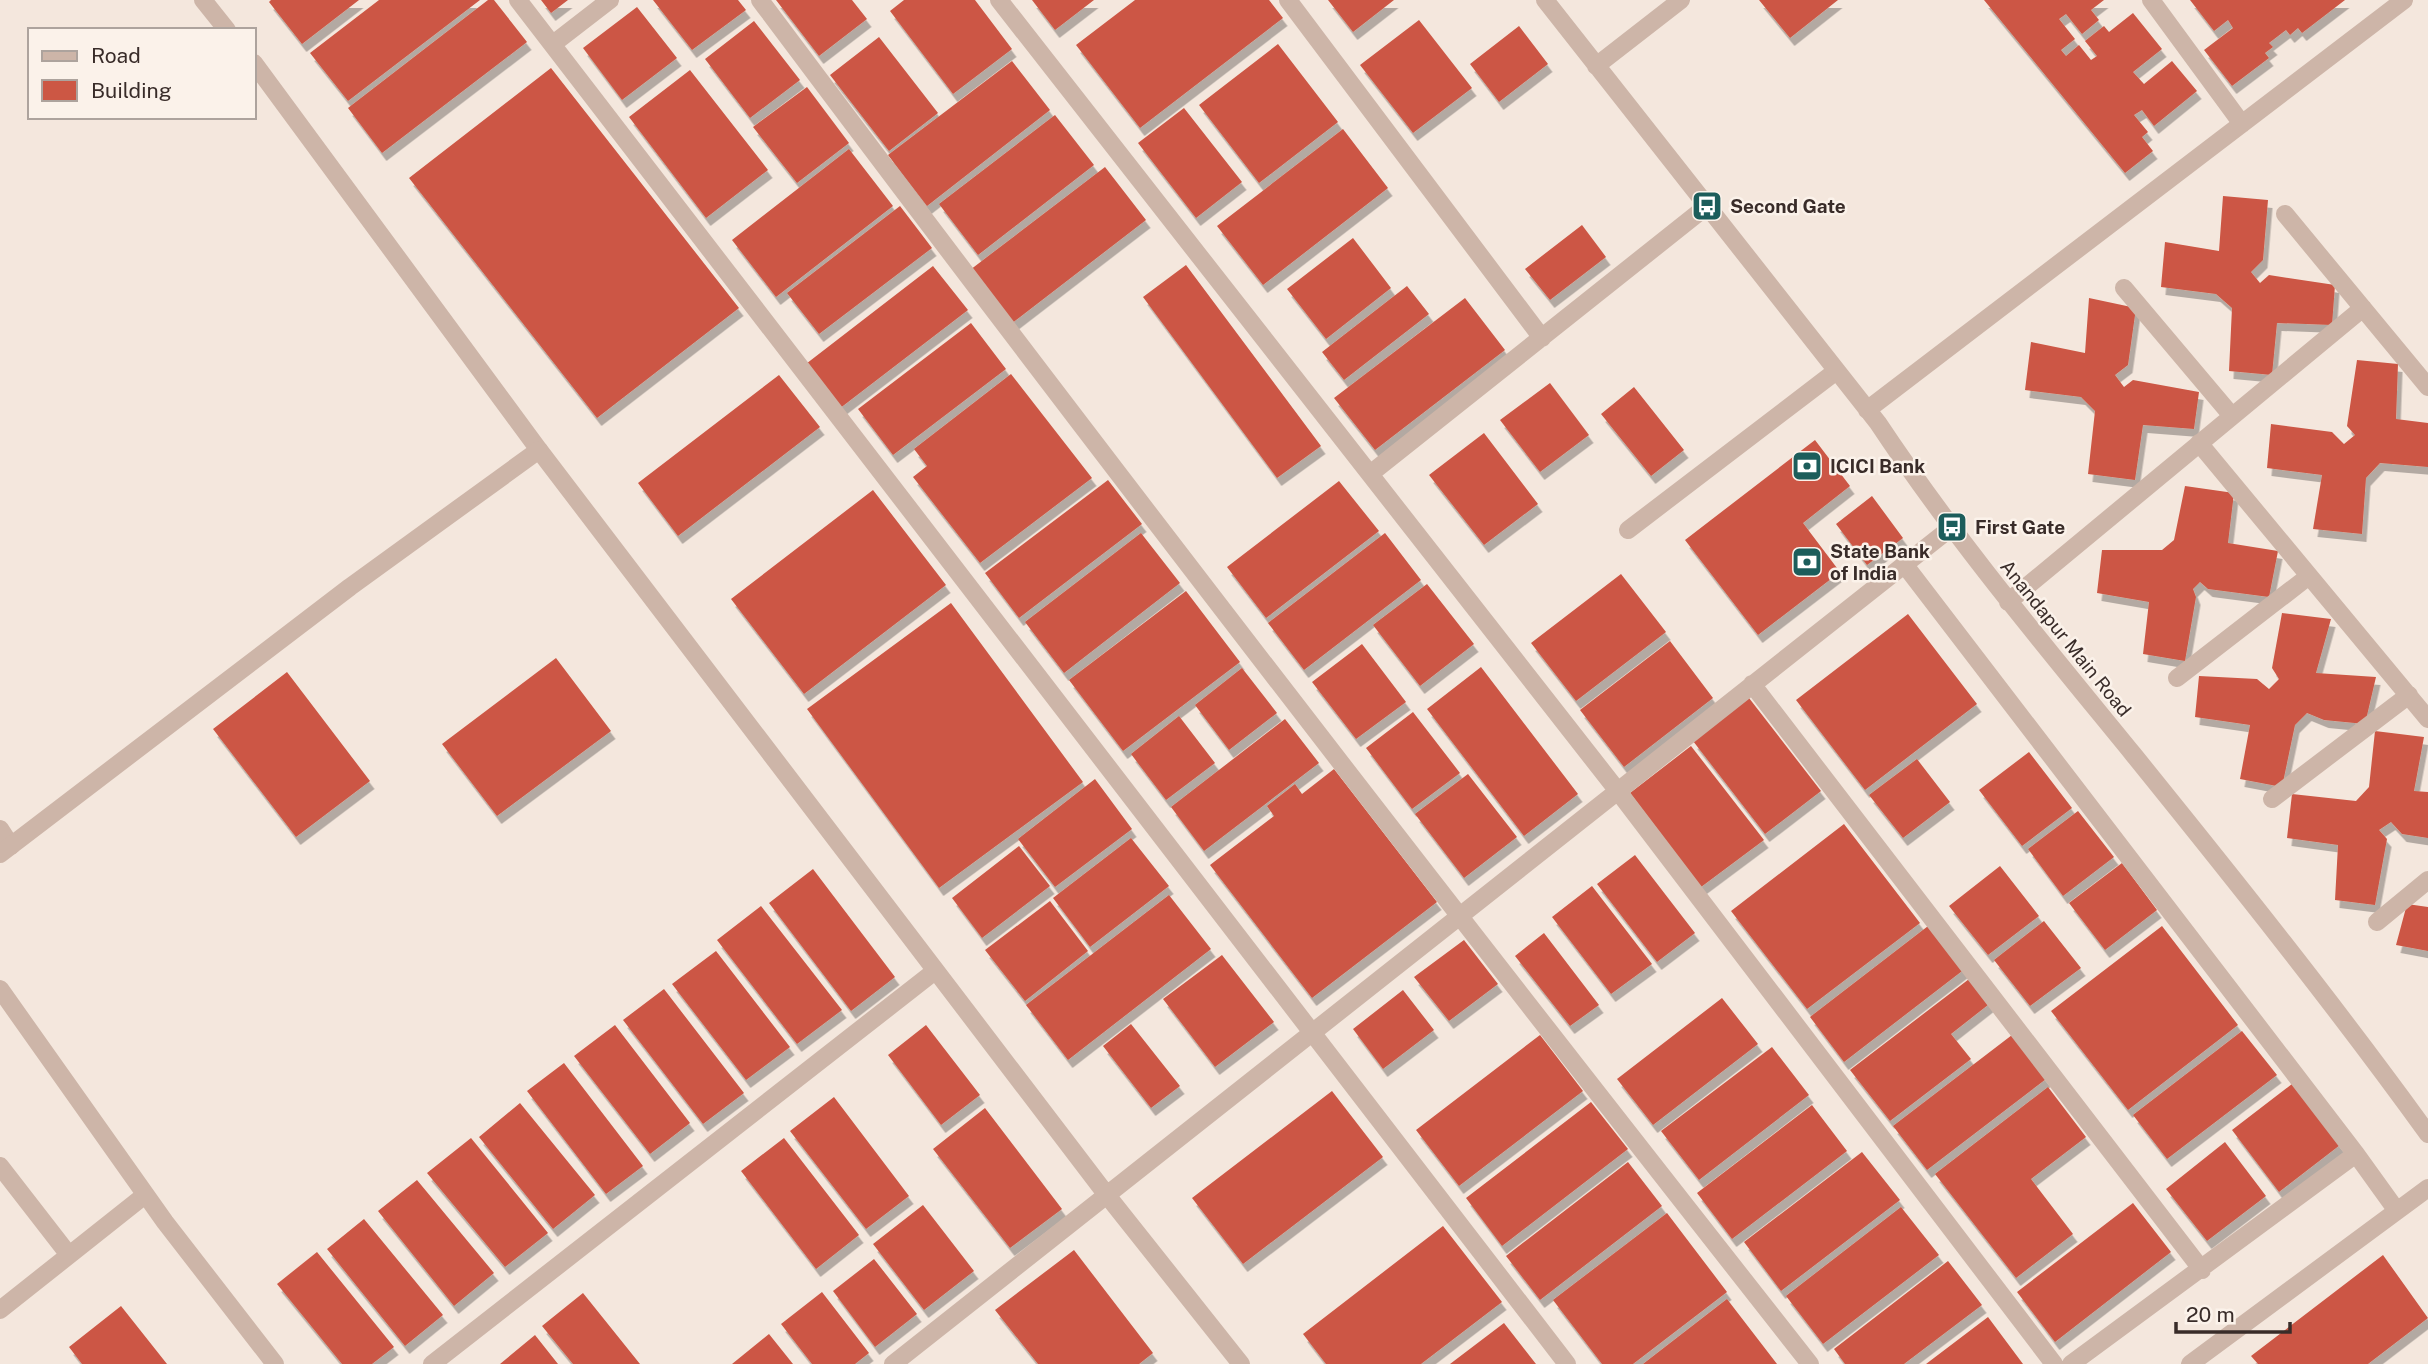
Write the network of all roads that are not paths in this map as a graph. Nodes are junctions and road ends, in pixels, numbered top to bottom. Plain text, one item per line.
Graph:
1 (204, 0) edge
2 (518, 0) edge
3 (610, 0) edge
4 (760, 0) edge
5 (999, 0) edge
6 (1288, 0) edge
7 (1545, 0) edge
8 (2151, 0) edge
9 (2404, 0) edge
10 (1677, 1) edge
11 (225, 28) edge
12 (553, 44) junction
13 (256, 66) edge
14 (1596, 66) junction
15 (2242, 124) junction
16 (1707, 206) junction
17 (2285, 214) dead end
18 (2124, 288) dead end
19 (2363, 308) junction
20 (1542, 338) junction
21 (1835, 372) junction
22 (2428, 387) edge
23 (1867, 410) junction
24 (2232, 416) junction
25 (2199, 443) junction
26 (539, 450) junction
27 (1370, 474) junction
28 (1952, 527) junction
29 (1628, 530) dead end
30 (1904, 564) junction
31 (2309, 576) junction
32 (2008, 602) junction
33 (2177, 678) dead end
34 (1752, 684) junction
35 (2409, 695) junction
36 (2428, 719) edge
37 (1617, 790) junction
38 (2272, 799) dead end
39 (0, 829) edge
40 (6, 850) edge
41 (2428, 880) edge
42 (1458, 917) junction
43 (2377, 922) dead end
44 (936, 971) junction
45 (0, 989) edge
46 (1313, 1031) junction
47 (2428, 1134) edge
48 (2356, 1154) junction
49 (0, 1166) edge
50 (2428, 1188) edge
51 (1106, 1194) junction
52 (145, 1195) junction
53 (2397, 1211) junction
54 (69, 1255) junction
55 (2202, 1270) junction
56 (0, 1310) edge
57 (275, 1364) edge
58 (432, 1364) edge
59 (893, 1364) edge
60 (1241, 1364) edge
61 (1567, 1364) edge
62 (1810, 1364) edge
63 (2054, 1364) edge
64 (2071, 1364) edge
65 (2190, 1364) edge

1 - 11 street
2 - 12 street
3 - 12 street
4 - 42 street
5 - 27 street
6 - 20 street
7 - 14 street, Anandapur Main Road
8 - 15 street
9 - 15 street
10 - 14 street
12 - 46 street
13 - 26 street
14 - 16 street, Anandapur Main Road
15 - 23 street
16 - 20 street
16 - 21 street, Anandapur Main Road
17 - 19 street
18 - 24 street
19 - 22 street
19 - 24 street
20 - 27 street
21 - 23 street, Anandapur Main Road
21 - 29 street
23 - 28 street, Anandapur Main Road
24 - 25 street
25 - 31 street
25 - 32 street
26 - 40 street
26 - 44 street
27 - 37 street
28 - 30 street
28 - 32 street, Anandapur Main Road
30 - 34 street
30 - 48 street
31 - 33 street
31 - 35 street
32 - 47 street, Anandapur Main Road
34 - 37 street
34 - 55 street
35 - 36 street
35 - 38 street
37 - 42 street
37 - 63 street
39 - 40 street
41 - 43 street
42 - 46 street
42 - 62 street
44 - 51 street
44 - 58 street
45 - 52 street
46 - 51 street
46 - 61 street
48 - 53 street
48 - 55 street
49 - 54 street
50 - 53 street
51 - 59 street
51 - 60 street
52 - 54 street
52 - 57 street
53 - 65 street
54 - 56 street
55 - 64 street

